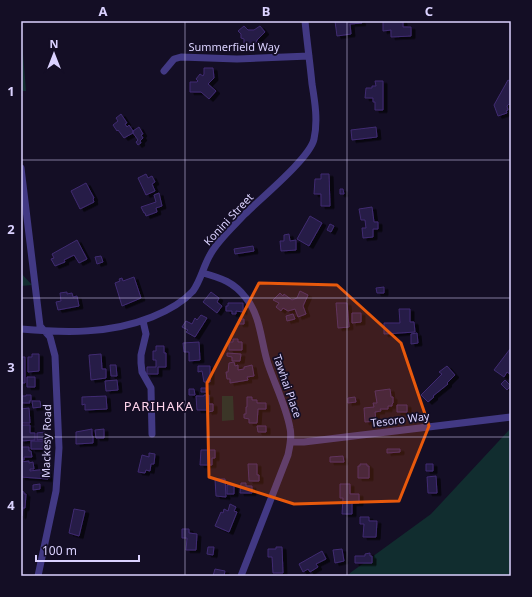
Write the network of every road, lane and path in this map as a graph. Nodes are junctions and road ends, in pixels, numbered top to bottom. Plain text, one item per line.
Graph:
1 (305, 21) edge
2 (309, 56) junction
3 (164, 70) dead end
4 (21, 168) edge
5 (202, 273) junction
6 (143, 321) junction
7 (21, 329) edge
8 (44, 331) junction
9 (511, 417) edge
10 (152, 434) dead end
11 (291, 442) junction
12 (38, 576) edge
13 (241, 576) edge

1 - 2 street, Konini Street
2 - 3 street, Summerfield Way
2 - 5 street, Konini Street
4 - 8 street, Mackesy Road
5 - 6 street, Konini Street
5 - 11 street, Tawhai Place
6 - 8 street, Konini Street
6 - 10 street
7 - 8 street
8 - 12 street, Mackesy Road
9 - 11 street, Tesoro Way
11 - 13 street, Tawhai Place

